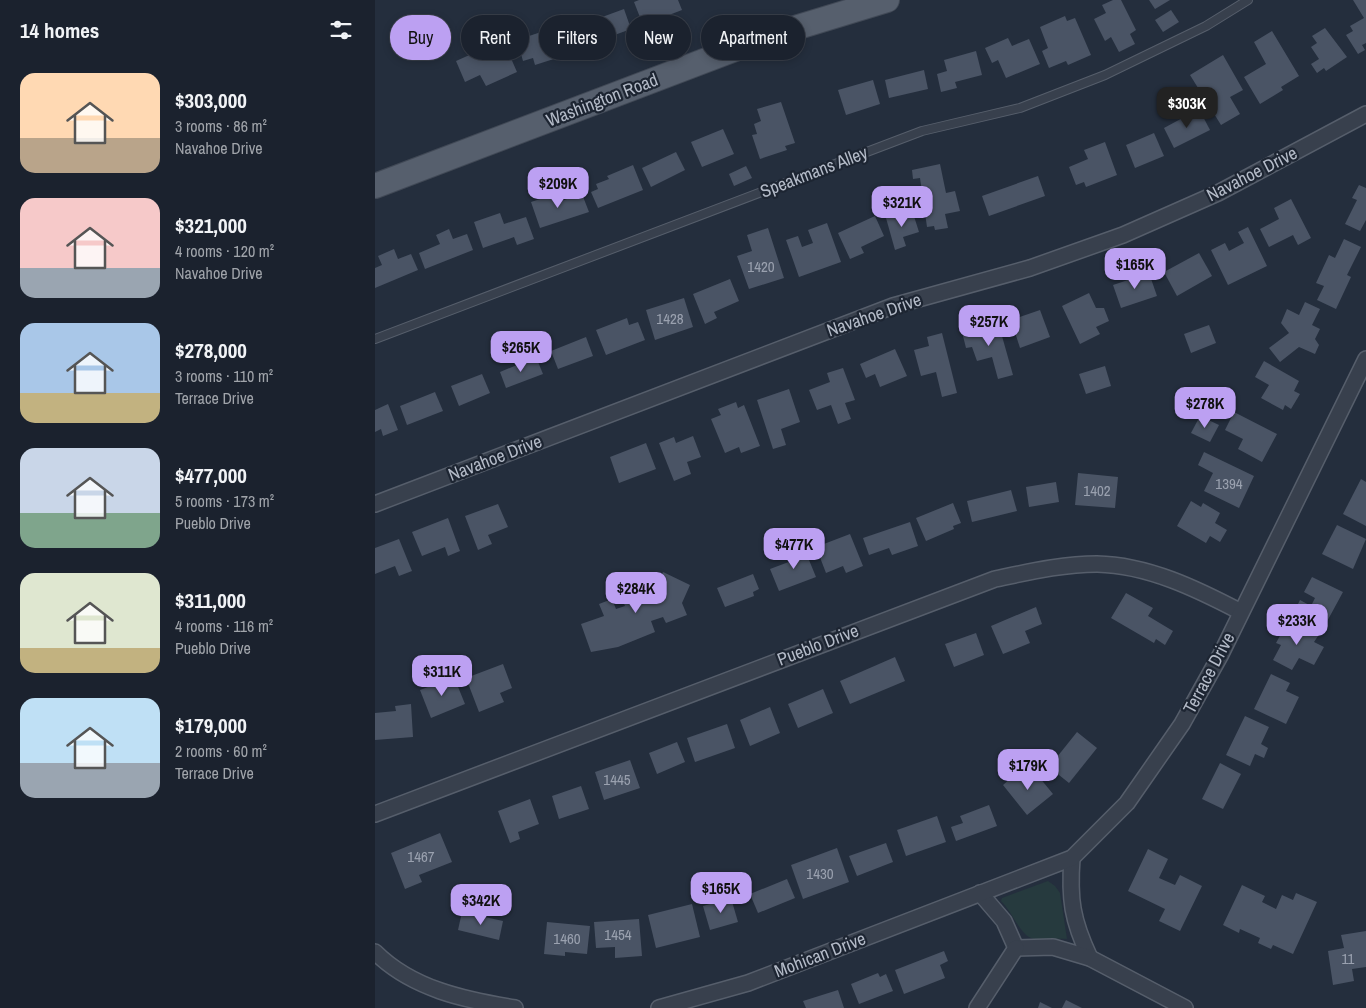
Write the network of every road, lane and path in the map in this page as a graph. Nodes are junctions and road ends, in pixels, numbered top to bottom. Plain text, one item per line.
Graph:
1 (887, 0) edge
2 (1249, 0) edge
3 (1366, 114) edge
4 (375, 186) edge
5 (375, 339) edge
6 (1366, 359) edge
7 (375, 504) edge
8 (1241, 612) junction
9 (375, 801) edge
10 (401, 804) junction
11 (375, 814) edge
12 (1072, 858) junction
13 (980, 894) junction
14 (1016, 948) junction
15 (375, 952) edge
16 (1089, 958) junction
17 (515, 1008) edge
18 (659, 1008) edge
19 (977, 1008) edge
20 (1185, 1008) edge

1 - 4 main road, Washington Road
2 - 5 lane, Speakmans Alley
3 - 7 street, Navahoe Drive
6 - 8 street, Terrace Drive
8 - 10 street, Pueblo Drive
8 - 12 street, Terrace Drive
9 - 10 street, Pueblo Drive
10 - 11 street, Pueblo Drive
12 - 13 street, Terrace Drive
12 - 16 street
13 - 14 street
13 - 18 street, Mohican Drive
14 - 16 street
14 - 19 street
15 - 17 street
16 - 20 street

